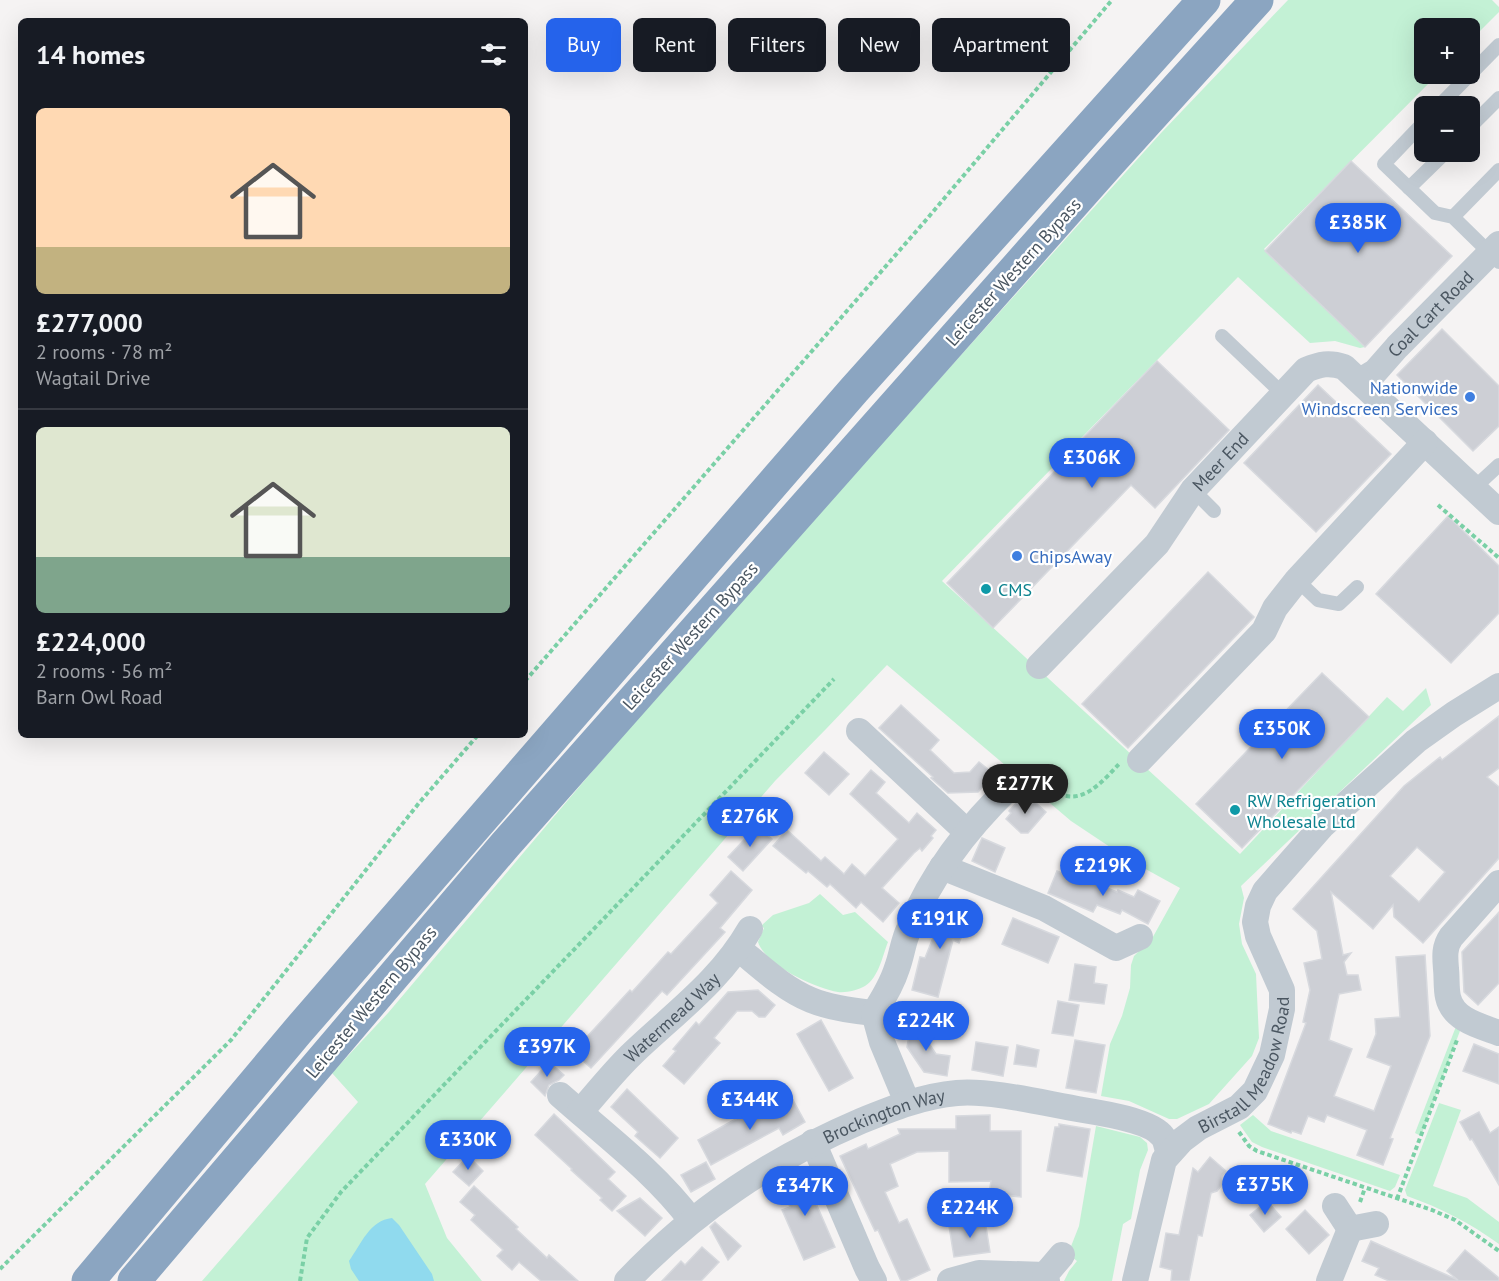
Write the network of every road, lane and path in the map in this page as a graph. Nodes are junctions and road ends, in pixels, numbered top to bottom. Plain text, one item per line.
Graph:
1 (1112, 0) edge
2 (1204, 0) edge
3 (1257, 0) edge
4 (1499, 45) edge
5 (1449, 96) edge
6 (1499, 98) edge
7 (1480, 117) edge
8 (1414, 133) edge
9 (1436, 162) edge
10 (1499, 170) edge
11 (1409, 188) junction
12 (1453, 217) junction
13 (1496, 253) edge
14 (1222, 336) dead end
15 (1360, 381) junction
16 (1283, 394) junction
17 (1425, 442) junction
18 (1499, 465) edge
19 (1474, 488) junction
20 (1193, 490) junction
21 (1438, 505) dead end
22 (1214, 511) dead end
23 (1499, 512) edge
24 (1499, 558) edge
25 (1297, 580) junction
26 (1357, 587) dead end
27 (1039, 666) dead end
28 (528, 678) edge
29 (834, 679) dead end
30 (1499, 686) edge
31 (854, 728) dead end
32 (475, 738) edge
33 (1140, 760) joint
34 (1023, 774) joint
35 (967, 832) junction
36 (942, 867) junction
37 (1499, 883) edge
38 (1140, 937) dead end
39 (874, 1013) junction
40 (1464, 1020) junction
41 (1499, 1034) edge
42 (560, 1095) dead end
43 (907, 1102) junction
44 (580, 1112) junction
45 (1229, 1113) junction
46 (813, 1142) junction
47 (1168, 1154) junction
48 (1397, 1200) junction
49 (1335, 1206) dead end
50 (691, 1220) junction
51 (1376, 1224) dead end
52 (1350, 1229) junction
53 (1499, 1251) edge
54 (1062, 1255) dead end
55 (0, 1269) edge
56 (1046, 1278) edge
57 (88, 1281) edge
58 (134, 1281) edge
59 (300, 1281) edge
60 (627, 1281) edge
61 (874, 1281) edge
62 (950, 1281) edge
63 (1135, 1281) edge
64 (1329, 1281) edge

1 - 28 path
2 - 57 highway, Leicester Western Bypass
3 - 58 highway, Leicester Western Bypass
4 - 5 lane
6 - 7 lane
8 - 11 lane
9 - 11 lane
10 - 12 lane
11 - 12 lane
12 - 13 lane
13 - 15 street, Coal Cart Road
14 - 16 lane
15 - 16 street, Meer End
15 - 17 street, Meer End
16 - 20 street, Meer End
17 - 19 street, Meer End
17 - 25 street
18 - 19 lane
19 - 23 street, Meer End
20 - 22 lane
20 - 27 street, Meer End
21 - 24 path
25 - 26 lane
25 - 33 street
29 - 59 path
30 - 45 street, Birstall Meadow Road
31 - 35 street
32 - 55 path
33 - 34 path
34 - 35 street
35 - 36 street
36 - 38 street
36 - 39 street
37 - 40 street
39 - 43 street
39 - 44 street, Watermead Way
40 - 41 street
40 - 48 path
42 - 44 street
43 - 46 street, Brockington Way
43 - 47 street, Brockington Way
44 - 50 street
45 - 47 street, Birstall Meadow Road
45 - 48 path
46 - 50 street, Brockington Way
46 - 61 street
47 - 63 street, Birstall Meadow Road
48 - 53 path
49 - 52 street
50 - 60 street, Brockington Way
51 - 52 street
52 - 64 street
54 - 56 street
56 - 62 street

